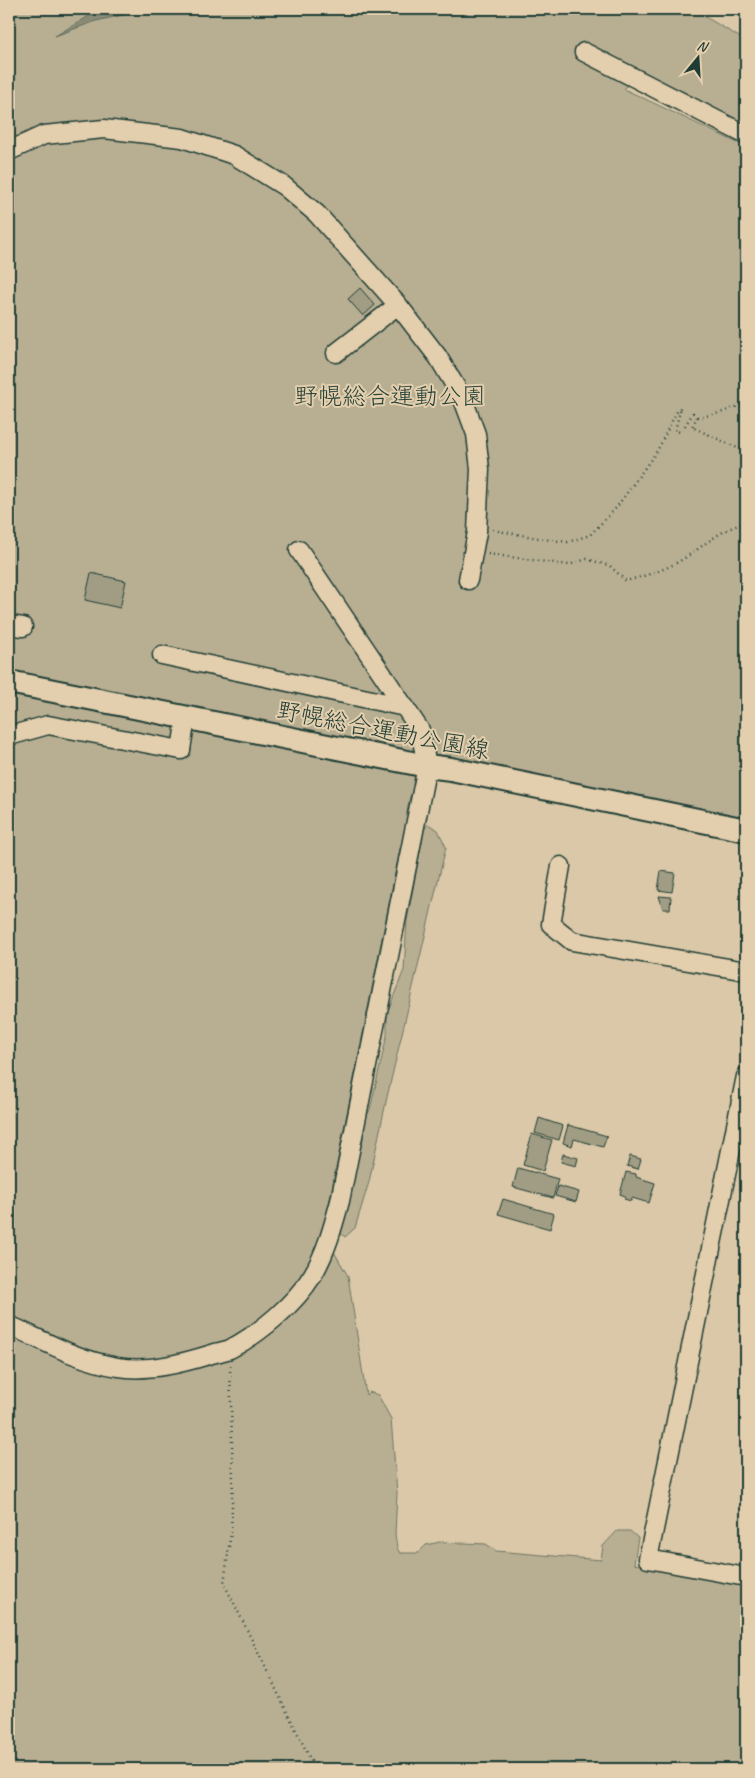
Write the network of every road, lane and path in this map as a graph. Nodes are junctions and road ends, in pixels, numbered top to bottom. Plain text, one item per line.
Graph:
1 (584, 52) dead end
2 (746, 135) edge
3 (9, 151) edge
4 (398, 305) junction
5 (336, 353) dead end
6 (746, 402) edge
7 (697, 417) junction
8 (746, 452) edge
9 (746, 523) edge
10 (477, 528) junction
11 (299, 550) dead end
12 (472, 551) junction
13 (468, 580) dead end
14 (162, 655) dead end
15 (9, 682) edge
16 (405, 707) junction
17 (186, 717) junction
18 (9, 736) edge
19 (427, 766) junction
20 (746, 830) edge
21 (561, 866) dead end
22 (746, 971) edge
23 (746, 1076) edge
24 (9, 1325) edge
25 (230, 1349) junction
26 (746, 1577) edge
27 (315, 1769) edge

1 - 2 street
3 - 4 street
4 - 5 street
4 - 10 street
6 - 7 path
7 - 8 path
7 - 10 path
9 - 12 path
10 - 12 street
11 - 16 street
12 - 13 street
14 - 16 street
15 - 17 main road, 野幌総合運動公園線
16 - 19 street
17 - 18 street
17 - 19 main road, 野幌総合運動公園線
19 - 20 main road, 野幌総合運動公園線
19 - 25 street
21 - 22 street
23 - 26 street
24 - 25 street
25 - 27 path

